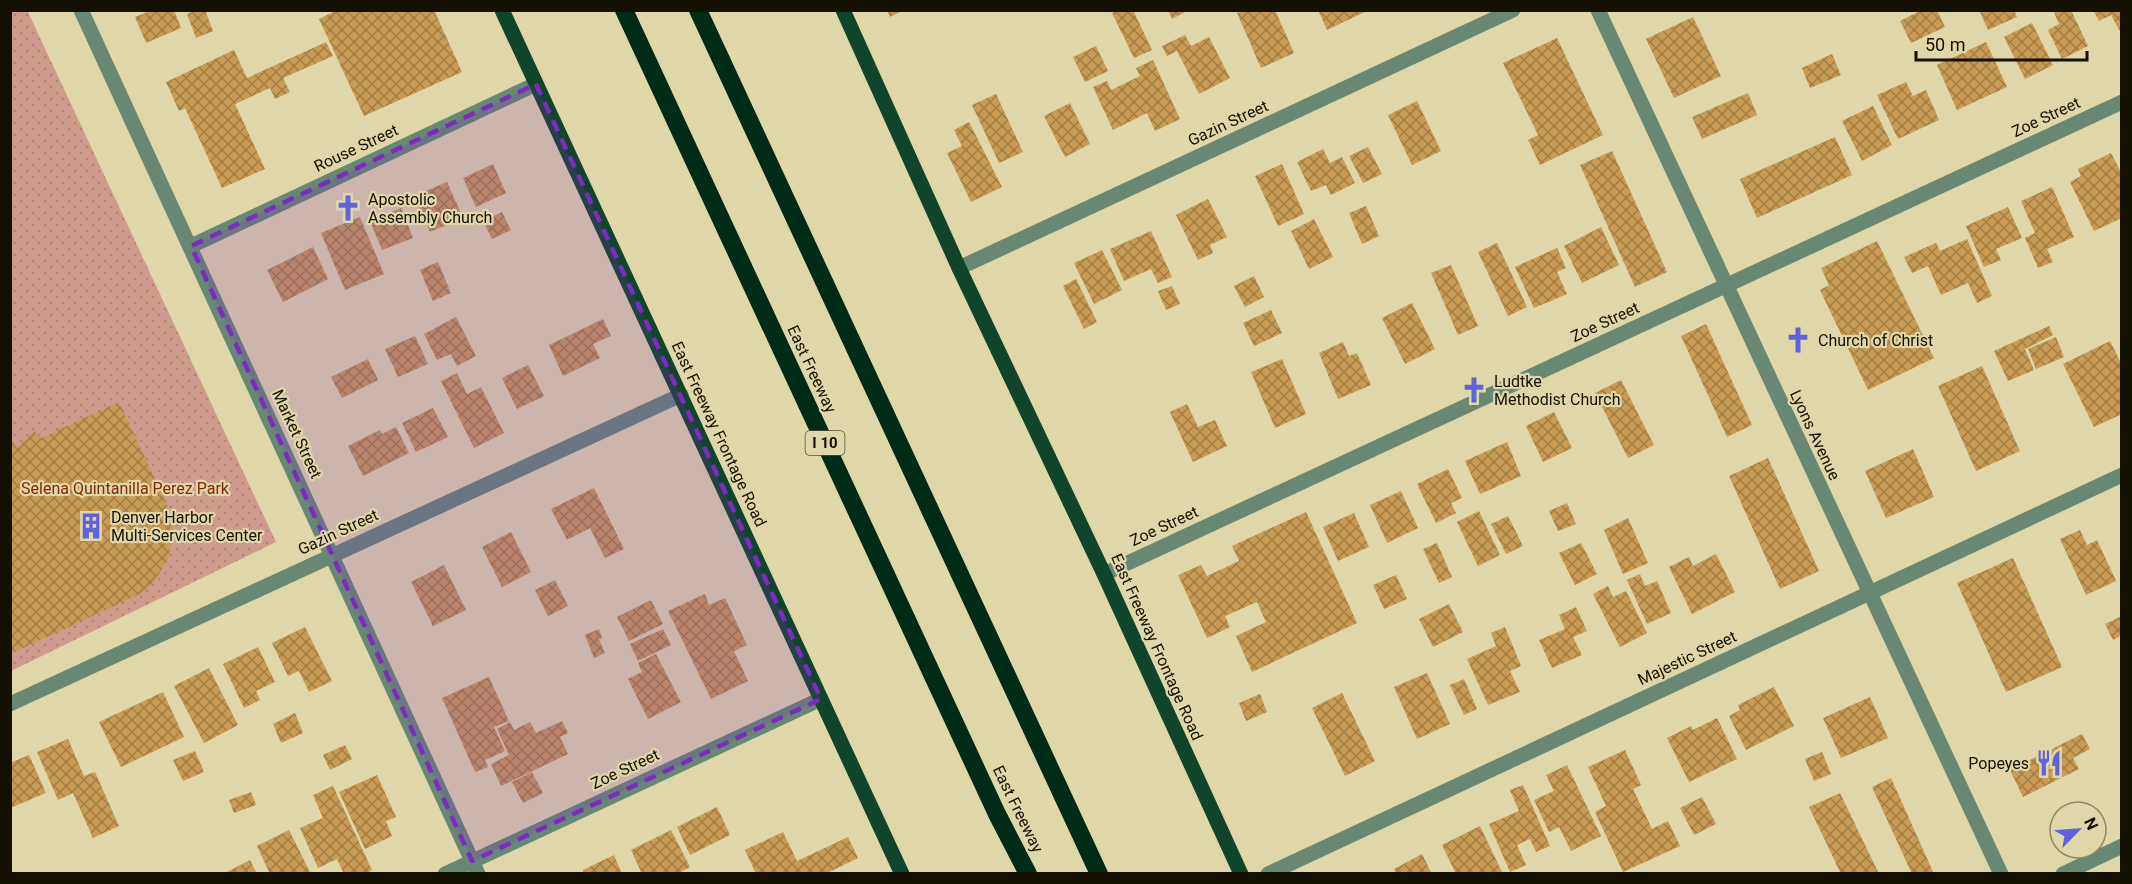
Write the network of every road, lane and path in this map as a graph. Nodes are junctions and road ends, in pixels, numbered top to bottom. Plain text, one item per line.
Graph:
1 (81, 10) edge
2 (502, 10) edge
3 (624, 10) edge
4 (698, 10) edge
5 (843, 10) edge
6 (1513, 10) edge
7 (1598, 10) edge
8 (536, 84) junction
9 (2121, 102) edge
10 (191, 246) junction
11 (959, 268) junction
12 (1727, 285) junction
13 (681, 395) junction
14 (2121, 475) edge
15 (333, 555) junction
16 (1104, 574) junction
17 (1869, 593) junction
18 (821, 699) junction
19 (10, 704) edge
20 (2121, 846) edge
21 (475, 867) edge
22 (444, 873) edge
23 (902, 873) edge
24 (1028, 873) edge
25 (1099, 873) edge
26 (1241, 873) edge
27 (1268, 873) edge
28 (2001, 873) edge
29 (2063, 873) edge

1 - 10 street, Market Street
2 - 8 main road, East Freeway Frontage Road
3 - 24 highway, East Freeway / I 10
4 - 25 highway
5 - 11 main road, East Freeway Frontage Road
6 - 11 street, Gazin Street
7 - 12 street, Lyons Avenue
8 - 10 street, Rouse Street
8 - 13 main road, East Freeway Frontage Road
9 - 12 street, Zoe Street
10 - 15 street, Market Street
11 - 16 main road, East Freeway Frontage Road
12 - 16 street, Zoe Street
12 - 17 street, Lyons Avenue
13 - 15 street, Gazin Street
13 - 18 main road, East Freeway Frontage Road
14 - 17 street, Majestic Street
15 - 19 street, Gazin Street
15 - 21 street, Market Street
16 - 26 main road, East Freeway Frontage Road
17 - 27 street, Majestic Street
17 - 28 street, Lyons Avenue
18 - 21 street, Zoe Street
18 - 23 main road, East Freeway Frontage Road
20 - 29 street
21 - 22 street, Zoe Street

